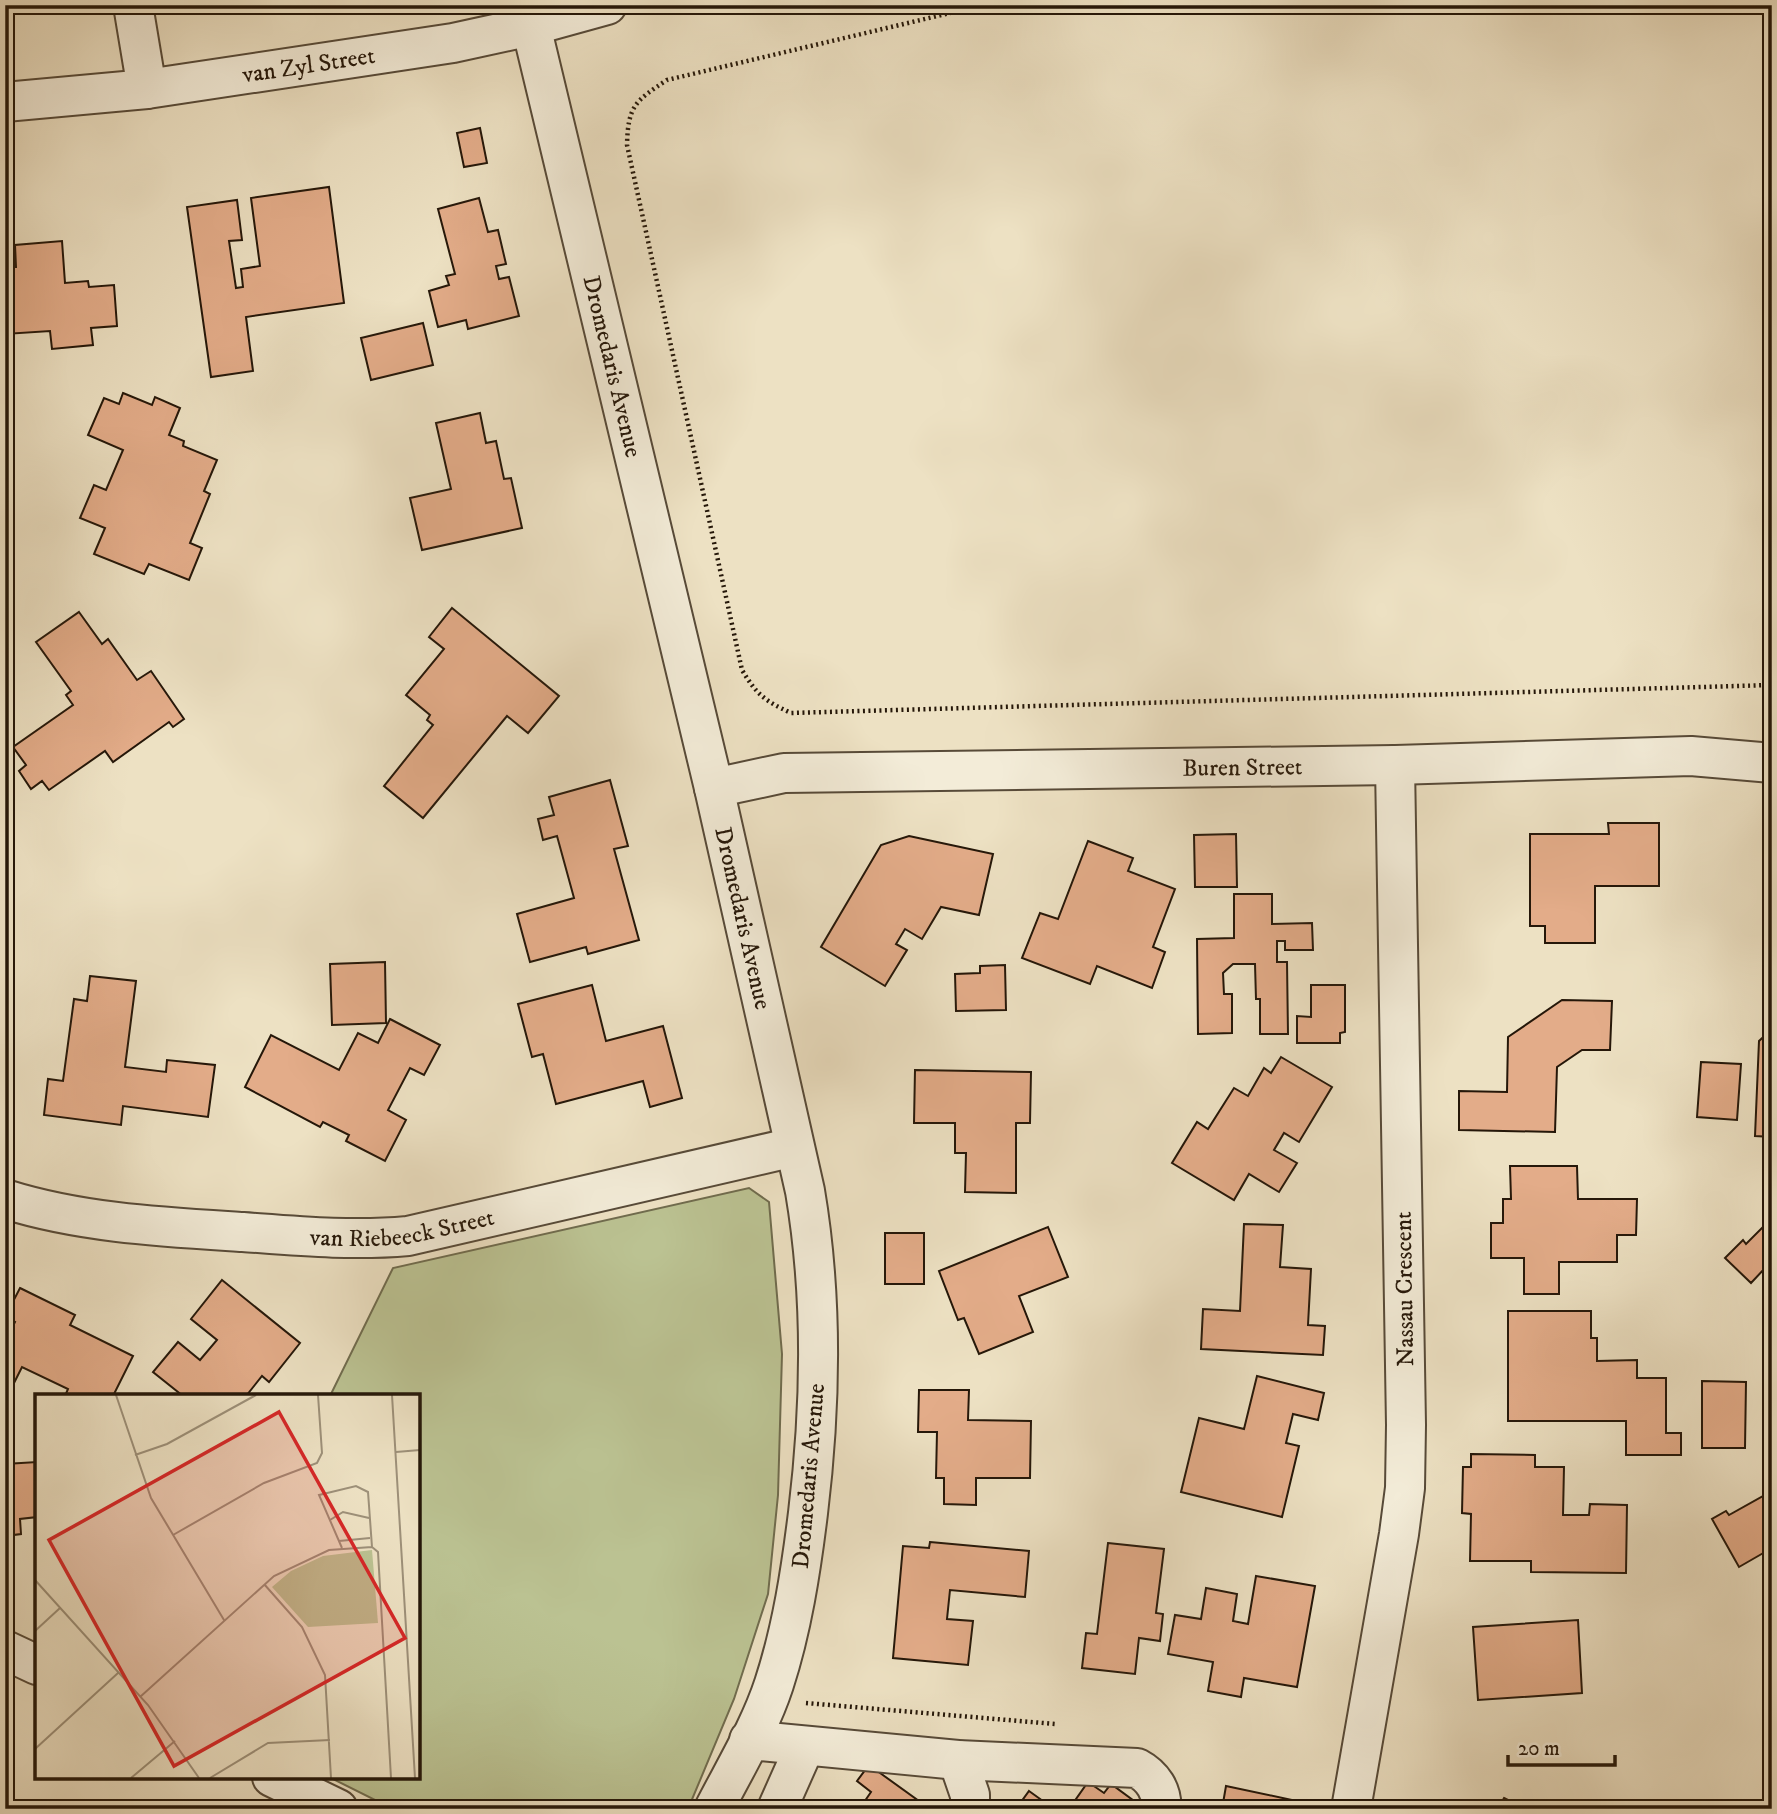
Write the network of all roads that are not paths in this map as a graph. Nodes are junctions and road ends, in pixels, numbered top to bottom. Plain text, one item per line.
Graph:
1 (133, 5) edge
2 (607, 5) edge
3 (531, 26) junction
4 (148, 89) junction
5 (5, 102) edge
6 (1772, 763) edge
7 (1395, 765) junction
8 (714, 788) junction
9 (794, 1147) junction
10 (5, 1199) edge
11 (5, 1650) edge
12 (35, 1664) edge
13 (749, 1740) junction
14 (805, 1746) junction
15 (958, 1760) junction
16 (276, 1779) edge
17 (338, 1809) edge
18 (715, 1809) edge
19 (777, 1809) edge
20 (970, 1809) edge
21 (1161, 1809) edge
22 (1351, 1809) edge

1 - 4 street
2 - 3 street, van Zyl Street
3 - 4 street, van Zyl Street
3 - 8 street, Dromedaris Avenue
4 - 5 street, van Zyl Street
6 - 7 street, Buren Street
7 - 8 street, Buren Street
7 - 22 street, Nassau Crescent
8 - 9 street, Dromedaris Avenue
9 - 10 street, van Riebeeck Street
9 - 13 street, Dromedaris Avenue
11 - 12 street
13 - 14 street
13 - 18 street, Dromedaris Avenue
14 - 15 street
14 - 19 street
15 - 20 street
15 - 21 street
16 - 17 street

